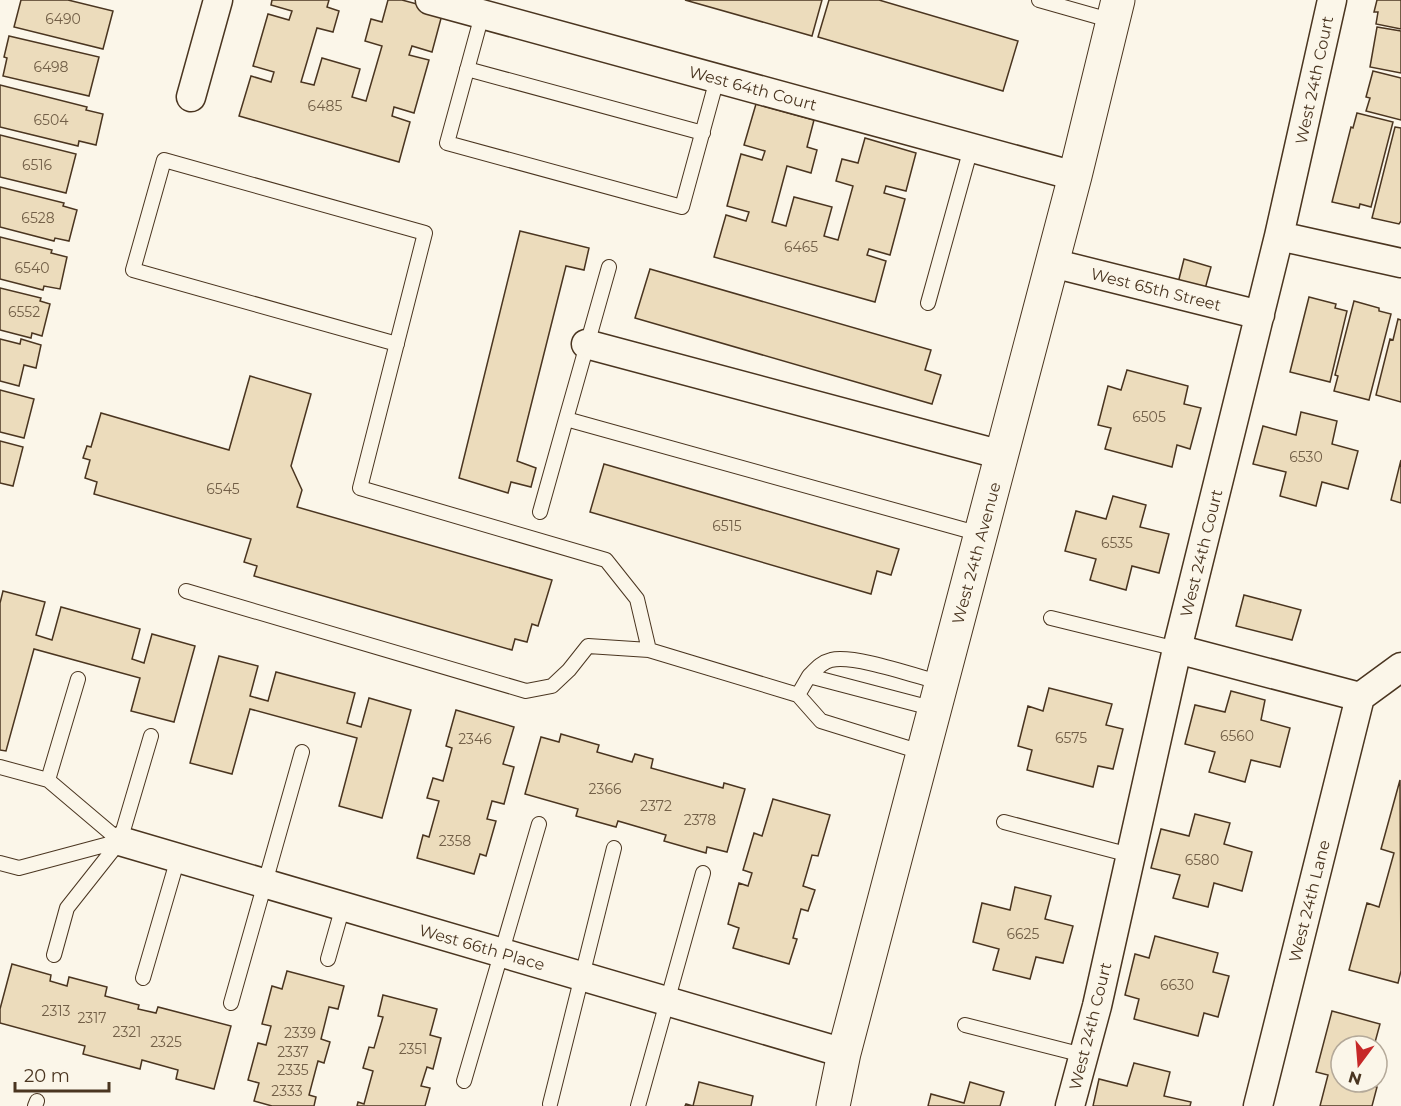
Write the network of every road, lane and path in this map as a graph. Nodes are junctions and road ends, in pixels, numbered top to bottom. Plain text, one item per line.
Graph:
1 (218, 0) edge
2 (430, 0) edge
3 (1039, 0) edge
4 (1332, 0) edge
5 (1115, 10) edge
6 (482, 15) junction
7 (467, 69) junction
8 (717, 78) junction
9 (191, 97) dead end
10 (703, 133) junction
11 (970, 148) junction
12 (1075, 176) junction
13 (1279, 236) junction
14 (1052, 263) junction
15 (1401, 263) edge
16 (609, 267) dead end
17 (928, 303) dead end
18 (1260, 315) junction
19 (397, 344) junction
20 (586, 344) junction
21 (566, 419) junction
22 (1002, 455) junction
23 (540, 512) dead end
24 (980, 534) junction
25 (186, 591) dead end
26 (1051, 618) dead end
27 (1177, 649) junction
28 (649, 650) junction
29 (1401, 667) edge
30 (809, 676) junction
31 (78, 678) dead end
32 (798, 694) junction
33 (939, 696) junction
34 (1360, 697) junction
35 (151, 736) dead end
36 (302, 752) dead end
37 (924, 753) junction
38 (0, 767) edge
39 (48, 780) junction
40 (1004, 822) dead end
41 (539, 824) dead end
42 (120, 841) junction
43 (614, 848) dead end
44 (1130, 855) junction
45 (178, 858) junction
46 (0, 862) edge
47 (703, 873) dead end
48 (264, 883) junction
49 (343, 906) junction
50 (501, 952) junction
51 (54, 955) dead end
52 (328, 959) dead end
53 (581, 976) junction
54 (143, 978) dead end
55 (667, 1001) junction
56 (231, 1003) dead end
57 (966, 1025) dead end
58 (844, 1053) junction
59 (1083, 1055) junction
60 (464, 1081) dead end
61 (550, 1104) dead end
62 (638, 1106) edge
63 (833, 1106) edge
64 (1070, 1106) edge
65 (1258, 1106) edge

1 - 9 street
2 - 6 street, West 64th Court
3 - 5 lane
4 - 13 street, West 24th Court
5 - 12 street, West 24th Avenue
6 - 7 lane
6 - 8 street, West 64th Court
7 - 10 lane
7 - 10 lane
8 - 10 lane
8 - 11 street, West 64th Court
11 - 12 street, West 64th Court
11 - 17 lane
12 - 14 street, West 24th Avenue
13 - 15 street
13 - 18 street, West 24th Court
14 - 18 street, West 65th Street
14 - 22 street, West 24th Avenue
16 - 20 lane
18 - 27 street, West 24th Court
19 - 19 lane
19 - 28 lane
20 - 21 lane
20 - 22 street
21 - 23 lane
21 - 24 lane
22 - 24 street, West 24th Avenue
24 - 33 street, West 24th Avenue
25 - 28 lane
26 - 27 lane
27 - 34 street
27 - 44 street, West 24th Court
28 - 32 lane
29 - 34 street
30 - 32 lane
30 - 33 lane
30 - 33 lane
31 - 39 lane
32 - 37 lane
33 - 37 street, West 24th Avenue
34 - 65 street, West 24th Lane
35 - 42 lane
36 - 48 lane
37 - 58 street, West 24th Avenue
38 - 39 lane
39 - 42 lane
40 - 44 lane
41 - 50 lane
42 - 45 street, West 66th Place
42 - 46 lane
42 - 51 lane
43 - 53 lane
44 - 59 street, West 24th Court
45 - 48 street, West 66th Place
45 - 54 lane
47 - 55 lane
48 - 49 street, West 66th Place
48 - 56 lane
49 - 50 street, West 66th Place
49 - 52 lane
50 - 53 street, West 66th Place
50 - 60 lane
53 - 55 street, West 66th Place
53 - 61 lane
55 - 58 street, West 66th Place
55 - 62 lane
57 - 59 lane
58 - 63 street, West 24th Avenue
59 - 64 street, West 24th Court

